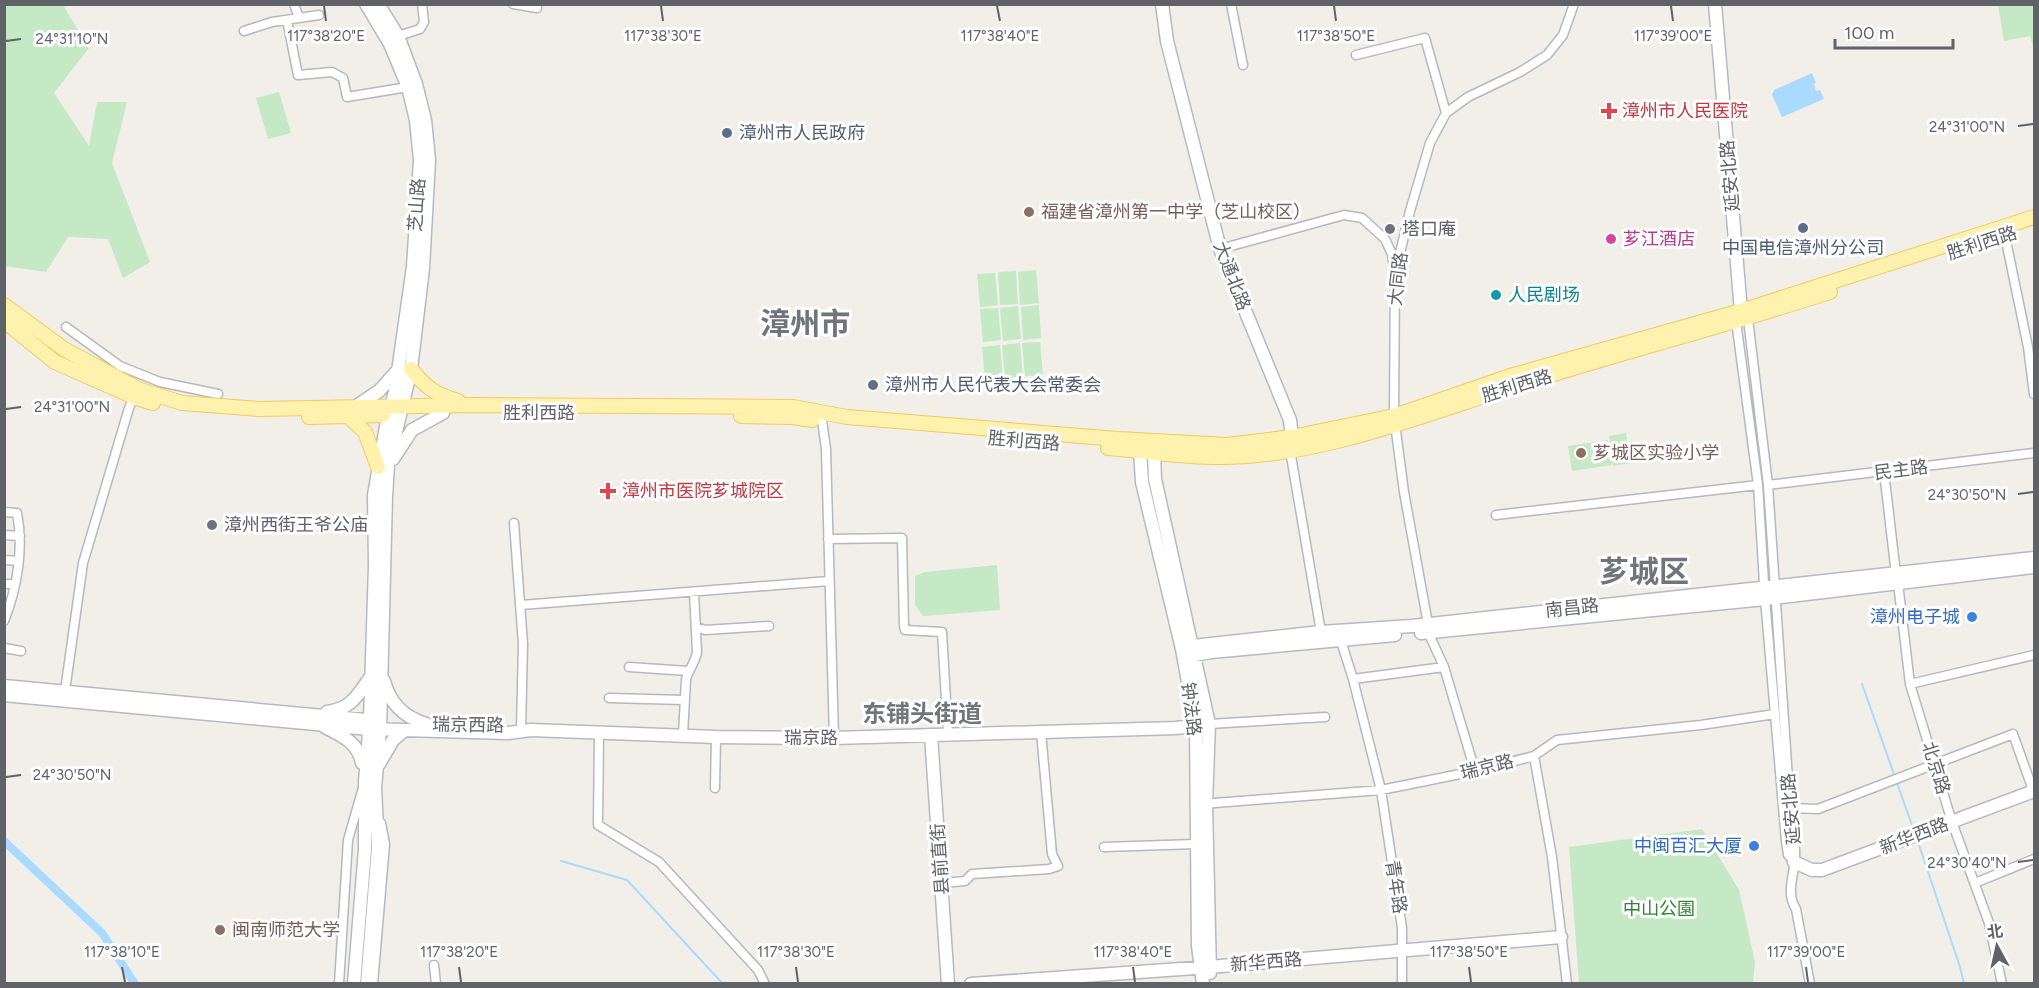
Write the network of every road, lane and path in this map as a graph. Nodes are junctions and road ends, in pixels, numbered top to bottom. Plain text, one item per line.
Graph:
1 (294, 4) edge
2 (366, 4) edge
3 (378, 4) edge
4 (422, 4) edge
5 (513, 4) edge
6 (1162, 4) edge
7 (1231, 4) edge
8 (1574, 4) edge
9 (1715, 4) edge
10 (537, 8) dead end
11 (319, 15) dead end
12 (298, 18) junction
13 (287, 20) junction
14 (244, 31) dead end
15 (398, 36) junction
16 (1356, 55) dead end
17 (1243, 64) dead end
18 (408, 87) junction
19 (1446, 113) junction
20 (2034, 217) edge
21 (2034, 226) edge
22 (2005, 236) junction
23 (1220, 249) junction
24 (1395, 274) junction
25 (4, 305) edge
26 (1742, 317) junction
27 (4, 321) edge
28 (66, 327) dead end
29 (405, 369) junction
30 (160, 382) junction
31 (136, 393) junction
32 (218, 394) dead end
33 (2034, 394) edge
34 (154, 396) junction
35 (472, 405) junction
36 (395, 410) junction
37 (352, 412) junction
38 (444, 413) junction
39 (822, 418) junction
40 (1394, 421) junction
41 (1291, 444) junction
42 (1148, 446) junction
43 (2034, 453) edge
44 (383, 466) junction
45 (1884, 472) junction
46 (1763, 485) junction
47 (4, 512) edge
48 (1496, 514) dead end
49 (514, 523) dead end
50 (4, 535) edge
51 (20, 536) junction
52 (828, 539) junction
53 (2034, 558) edge
54 (4, 560) edge
55 (18, 561) junction
56 (2034, 567) edge
57 (1897, 578) junction
58 (829, 581) junction
59 (4, 584) edge
60 (15, 584) junction
61 (694, 592) junction
62 (1770, 593) junction
63 (521, 605) junction
64 (6, 615) edge
65 (769, 626) dead end
66 (696, 627) junction
67 (1428, 628) junction
68 (1321, 632) junction
69 (1341, 641) junction
70 (4, 648) edge
71 (21, 651) dead end
72 (1188, 652) junction
73 (2034, 655) edge
74 (629, 667) dead end
75 (1444, 667) junction
76 (688, 671) junction
77 (376, 675) junction
78 (1353, 679) junction
79 (1910, 684) junction
80 (4, 686) edge
81 (64, 691) junction
82 (4, 695) edge
83 (609, 698) dead end
84 (685, 700) junction
85 (1775, 714) junction
86 (1325, 717) dead end
87 (318, 720) junction
88 (426, 724) junction
89 (374, 725) junction
90 (1202, 725) junction
91 (405, 730) junction
92 (521, 730) junction
93 (1041, 732) junction
94 (599, 733) junction
95 (948, 734) junction
96 (683, 735) junction
97 (931, 735) junction
98 (716, 737) junction
99 (834, 738) junction
100 (1534, 756) junction
101 (1935, 765) junction
102 (1475, 771) junction
103 (370, 780) junction
104 (716, 788) dead end
105 (1381, 790) junction
106 (2034, 791) edge
107 (1201, 804) junction
108 (1790, 808) junction
109 (1952, 822) junction
110 (1196, 844) junction
111 (1104, 847) dead end
112 (372, 849) junction
113 (2034, 860) edge
114 (1794, 862) junction
115 (942, 883) junction
116 (1975, 883) junction
117 (1562, 938) junction
118 (1403, 951) junction
119 (434, 964) dead end
120 (1205, 967) junction
121 (339, 984) edge
122 (354, 984) edge
123 (367, 984) edge
124 (374, 984) edge
125 (436, 984) edge
126 (765, 984) edge
127 (948, 984) edge
128 (971, 984) edge
129 (1203, 984) edge
130 (1211, 984) edge
131 (1402, 984) edge
132 (1567, 984) edge
133 (1810, 984) edge
134 (2002, 984) edge

1 - 12 street
2 - 18 street, 芝山路
3 - 15 street
4 - 15 street
5 - 10 street
6 - 23 street, 大通北路
7 - 17 street
8 - 19 street, 大同路
9 - 26 street, 延安北路
11 - 12 street
12 - 13 street
13 - 14 street
13 - 18 street
15 - 29 street
16 - 19 street
18 - 29 street, 芝山路
19 - 24 street, 大同路
20 - 26 main road, 胜利西路
21 - 22 main road, 胜利西路
22 - 26 main road, 胜利西路
22 - 33 street
23 - 24 street
23 - 41 street, 大通北路
24 - 40 street, 大同路
25 - 31 main road
26 - 40 main road, 胜利西路
26 - 46 street, 延安北路
27 - 31 main road, 胜利西路
28 - 30 street
29 - 35 main road
29 - 36 street
29 - 37 street
30 - 32 street
30 - 34 street
31 - 34 main road
31 - 37 main road, 胜利西路
31 - 81 street
34 - 37 main road
35 - 36 main road
35 - 39 main road
36 - 37 main road, 胜利西路
36 - 38 main road, 胜利西路
36 - 44 street
37 - 44 main road
38 - 39 main road, 胜利西路
38 - 44 street
39 - 42 main road, 胜利西路
39 - 52 street
40 - 41 main road, 胜利西路
40 - 67 street, 大同路
41 - 42 main road, 胜利西路
41 - 68 street, 大通北路
42 - 72 street, 钟法路
43 - 45 street, 民主路
44 - 77 street
45 - 46 street, 民主路
45 - 57 street, 北京路
46 - 48 street, 民主路
46 - 62 street, 延安北路
47 - 51 street
49 - 63 street
50 - 51 street
51 - 55 street
52 - 58 street
52 - 95 street
53 - 57 street, 南昌路
54 - 55 street
55 - 60 street
56 - 57 street, 南昌路
57 - 62 street, 南昌路
57 - 79 street, 北京路
58 - 61 street
58 - 99 street
59 - 60 street
60 - 64 street
61 - 63 street
61 - 66 street
62 - 67 street, 南昌路
62 - 85 street, 延安北路
62 - 108 street, 延安北路
63 - 92 street
65 - 66 street
66 - 76 street
67 - 68 street, 南昌路
67 - 69 street, 南昌路
67 - 75 street, 大同路
68 - 72 street, 南昌路
69 - 72 street, 南昌路
69 - 78 street, 青年路
70 - 71 street
72 - 90 street, 钟法路
73 - 79 street
74 - 76 street
75 - 78 street
75 - 102 street, 大同路
76 - 84 street
77 - 87 street
77 - 88 street
77 - 89 street
78 - 105 street, 青年路
79 - 101 street, 北京路
80 - 81 street, 瑞京西路
81 - 87 street, 瑞京西路
82 - 87 street, 瑞京西路
83 - 84 street
84 - 96 street
85 - 100 street, 瑞京路
85 - 114 street, 延安北路
86 - 90 street
87 - 89 street, 瑞京西路
87 - 103 street
88 - 89 street, 瑞京西路
88 - 92 street, 瑞京西路
89 - 91 street, 瑞京西路
89 - 103 street
90 - 93 street, 瑞京路
90 - 107 street, 钟法路
91 - 92 street, 瑞京西路
91 - 103 street
92 - 94 street, 瑞京路
93 - 95 street, 瑞京路
93 - 115 street
94 - 96 street, 瑞京路
94 - 126 street
95 - 97 street, 瑞京路
96 - 98 street, 瑞京路
97 - 99 street, 瑞京路
97 - 115 street, 县前直街
98 - 99 street, 瑞京路
98 - 104 street
100 - 102 street, 瑞京路
100 - 117 street
101 - 106 street
101 - 108 street
101 - 109 street, 北京路
102 - 105 street, 瑞京路
103 - 112 street
103 - 121 street
103 - 124 street
105 - 107 street, 瑞京路
105 - 118 street, 青年路
106 - 109 street, 新华西路
107 - 110 street, 钟法路
107 - 120 street, 钟法路
108 - 114 street, 延安北路
109 - 114 street, 新华西路
109 - 116 street, 北京路
110 - 111 street
110 - 120 street, 钟法路
112 - 122 street
112 - 123 street
113 - 116 street
114 - 133 street
115 - 127 street, 县前直街
116 - 134 street, 北京路
117 - 118 street, 新华西路
117 - 132 street
118 - 120 street, 新华西路
118 - 131 street, 青年路
119 - 125 street
120 - 128 street, 新华西路
120 - 129 street, 钟法路
120 - 130 street, 钟法路

